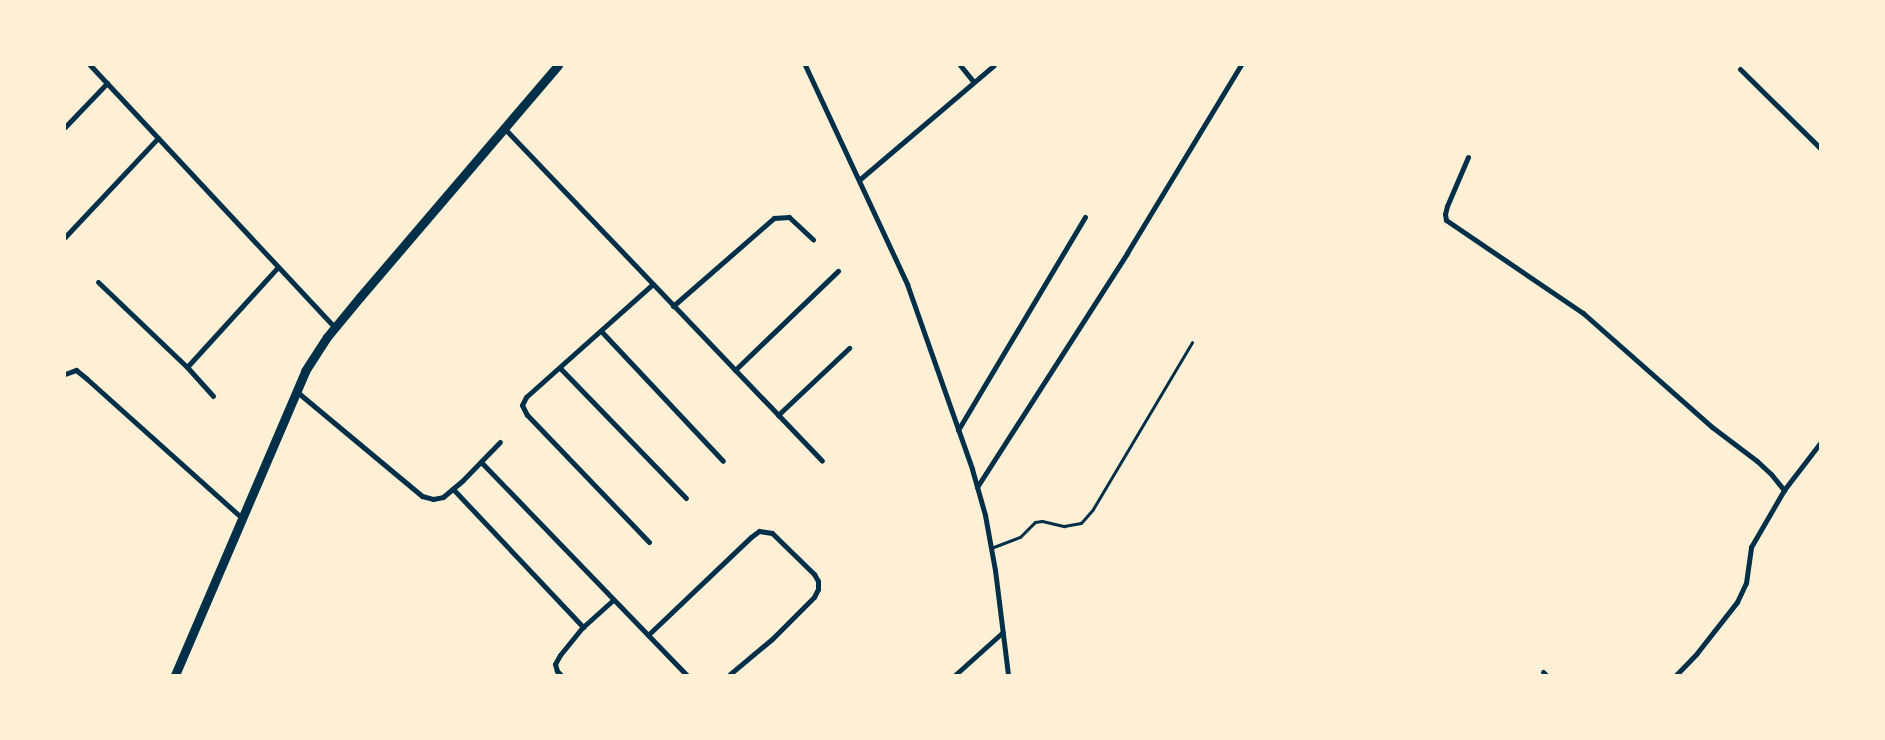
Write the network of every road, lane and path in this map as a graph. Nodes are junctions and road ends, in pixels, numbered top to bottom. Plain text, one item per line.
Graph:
1 (90, 65) edge
2 (558, 65) edge
3 (805, 65) edge
4 (960, 65) edge
5 (994, 65) edge
6 (1241, 65) edge
7 (1740, 69) dead end
8 (974, 81) junction
9 (107, 83) junction
10 (65, 126) edge
11 (504, 127) junction
12 (158, 138) junction
13 (1820, 148) edge
14 (1468, 156) dead end
15 (859, 180) junction
16 (1085, 217) dead end
17 (65, 237) edge
18 (813, 238) dead end
19 (278, 267) junction
20 (838, 270) dead end
21 (98, 282) dead end
22 (653, 284) junction
23 (674, 306) junction
24 (335, 328) junction
25 (601, 331) junction
26 (1192, 342) dead end
27 (849, 348) dead end
28 (186, 367) junction
29 (560, 368) junction
30 (735, 370) junction
31 (65, 374) edge
32 (296, 391) junction
33 (213, 396) dead end
34 (778, 415) junction
35 (958, 430) junction
36 (500, 442) dead end
37 (1820, 443) edge
38 (723, 461) dead end
39 (481, 462) junction
40 (822, 462) dead end
41 (977, 487) junction
42 (453, 489) junction
43 (1784, 490) junction
44 (686, 498) dead end
45 (242, 517) junction
46 (649, 542) dead end
47 (991, 549) junction
48 (613, 600) junction
49 (584, 627) junction
50 (1003, 632) junction
51 (648, 635) junction
52 (175, 675) edge
53 (561, 675) edge
54 (687, 675) edge
55 (729, 675) edge
56 (955, 675) edge
57 (1008, 675) edge
58 (1676, 675) edge

1 - 9 street
2 - 11 street
3 - 15 street
4 - 8 street
5 - 8 street
6 - 41 street
7 - 13 street
8 - 15 street
9 - 10 street
9 - 12 street
11 - 22 street
11 - 24 street
12 - 17 street
12 - 19 street
14 - 43 street
15 - 35 street
16 - 35 street
18 - 23 street
19 - 24 street
19 - 28 street
20 - 30 street
21 - 28 street
22 - 23 street
22 - 25 street
23 - 30 street
24 - 32 street
25 - 29 street
25 - 38 street
26 - 47 lane
27 - 34 street
28 - 33 street
29 - 44 street
29 - 46 street
30 - 34 street
31 - 45 street
32 - 42 street
32 - 45 street
34 - 40 street
35 - 41 street
36 - 39 street
37 - 43 street
39 - 42 street
39 - 48 street
41 - 47 street
42 - 49 street
43 - 58 street
45 - 52 street
47 - 50 street
48 - 49 street
48 - 51 street
49 - 53 street
50 - 56 street
50 - 57 street
51 - 54 street
51 - 55 street

